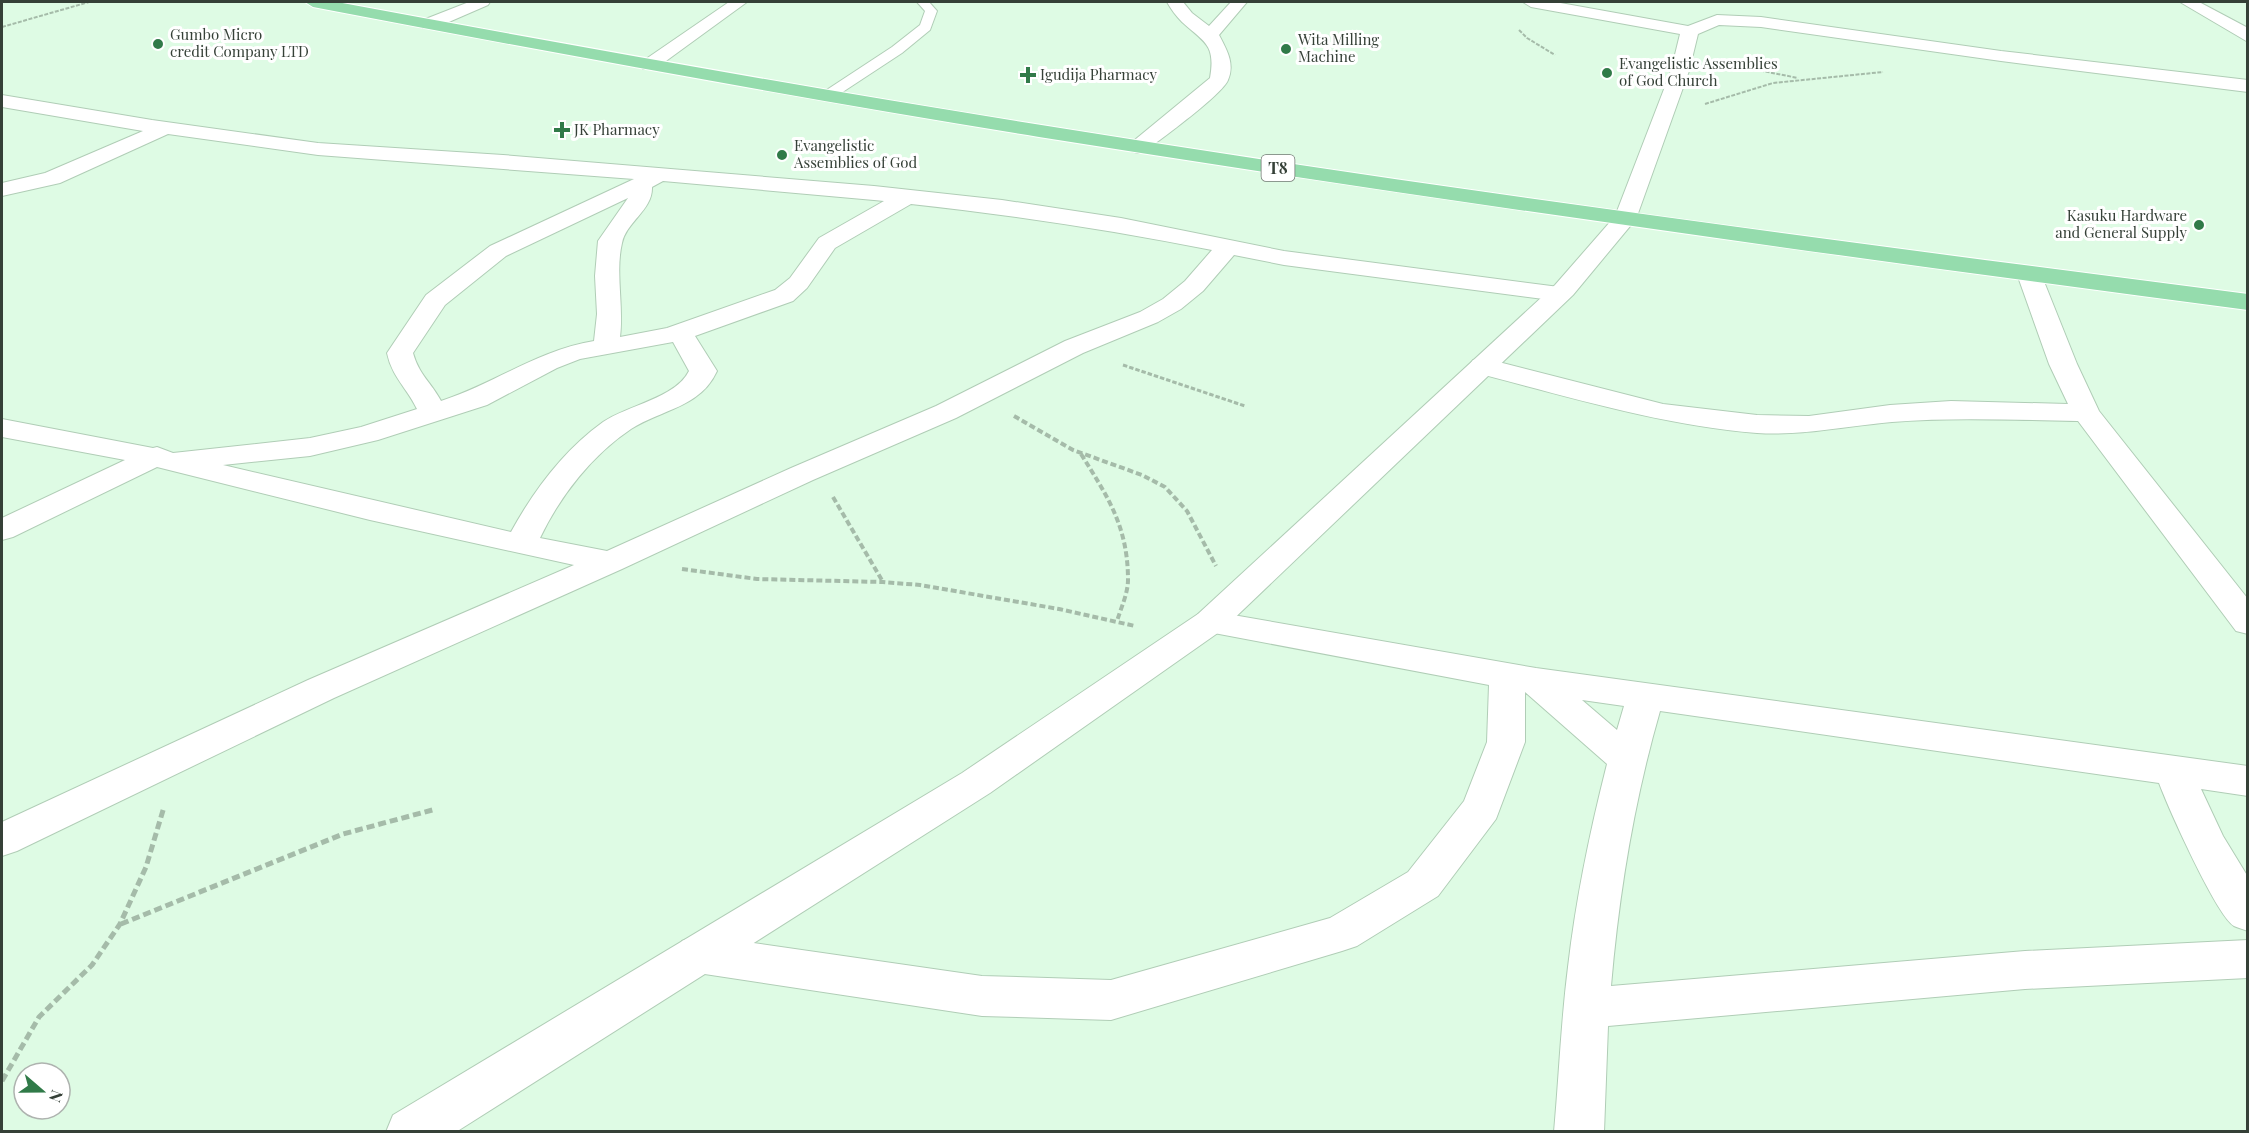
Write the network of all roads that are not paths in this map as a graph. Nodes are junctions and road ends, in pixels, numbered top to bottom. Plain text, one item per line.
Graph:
1 (313, 2) edge
2 (482, 2) edge
3 (739, 2) edge
4 (922, 2) edge
5 (1175, 2) edge
6 (1239, 2) edge
7 (1531, 2) edge
8 (2188, 2) edge
9 (1717, 11) edge
10 (429, 24) junction
11 (1690, 31) junction
12 (1210, 35) junction
13 (2247, 37) edge
14 (649, 65) junction
15 (2247, 86) edge
16 (827, 96) junction
17 (2, 101) edge
18 (166, 128) junction
19 (1138, 147) junction
20 (649, 179) junction
21 (2, 189) edge
22 (906, 197) junction
23 (1625, 219) junction
24 (1228, 247) junction
25 (2029, 274) junction
26 (1559, 294) junction
27 (2247, 302) edge
28 (679, 332) junction
29 (606, 347) junction
30 (1483, 366) junction
31 (2086, 413) junction
32 (434, 414) junction
33 (2, 428) edge
34 (167, 459) junction
35 (2, 530) edge
36 (521, 544) junction
37 (610, 562) junction
38 (2247, 623) edge
39 (1197, 630) junction
40 (1521, 678) junction
41 (1646, 695) junction
42 (1626, 759) junction
43 (2174, 771) junction
44 (2247, 781) edge
45 (2, 840) edge
46 (2247, 913) edge
47 (698, 954) junction
48 (2247, 959) edge
49 (1587, 1008) junction
50 (411, 1131) edge
51 (1579, 1131) edge

1 - 10 main road, T8
2 - 10 street
3 - 14 street
4 - 16 lane
5 - 12 street
6 - 12 street
7 - 11 street
8 - 13 street
9 - 11 street
9 - 15 street
10 - 14 main road, T8
11 - 23 street
12 - 19 street
14 - 16 main road, T8
16 - 19 main road, T8
17 - 18 street
18 - 20 street
18 - 21 street
19 - 23 main road, T8
20 - 22 street
20 - 29 street
20 - 32 street
22 - 24 street
22 - 28 street
23 - 25 main road, T8
23 - 26 street
24 - 26 street
24 - 37 street
25 - 27 main road, T8
25 - 31 street
26 - 30 street
28 - 29 street
28 - 36 street
29 - 32 street
30 - 31 street
30 - 39 street
31 - 38 street
32 - 34 street
33 - 34 street
34 - 35 street
34 - 36 street
36 - 37 street
37 - 45 street
39 - 40 street
39 - 47 street
40 - 41 street
40 - 42 street
40 - 47 street
41 - 42 street
41 - 43 street
42 - 49 street
43 - 44 street
43 - 46 street
47 - 50 street
48 - 49 street
49 - 51 street

